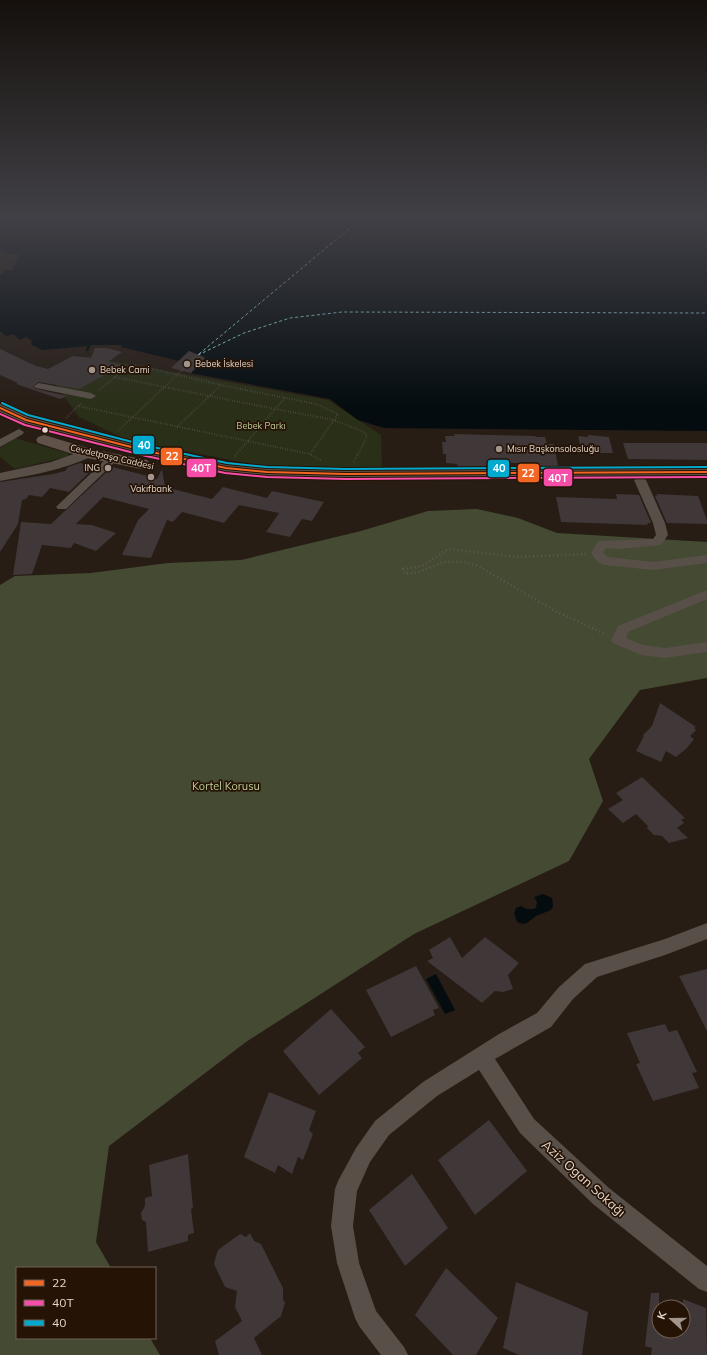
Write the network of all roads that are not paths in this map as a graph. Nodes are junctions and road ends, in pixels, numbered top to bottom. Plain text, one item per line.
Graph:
1 (39, 386) dead end
2 (91, 396) road end
3 (1, 414) edge
4 (40, 424) junction
5 (22, 434) junction
6 (106, 440) junction
7 (0, 444) edge
8 (88, 453) junction
9 (113, 458) junction
10 (142, 458) junction
11 (707, 472) edge
12 (0, 477) edge
13 (707, 479) edge
14 (640, 480) junction
15 (62, 507) dead end
16 (707, 559) edge
17 (707, 594) edge
18 (707, 647) edge
19 (707, 931) edge
20 (482, 1057) junction
21 (707, 1281) edge
22 (396, 1355) edge

1 - 2 street
3 - 4 main road, Cevdetpaşa Caddesi
3 - 5 main road, Cevdetpaşa Caddesi
4 - 5 main road
4 - 6 main road, Cevdetpaşa Caddesi
5 - 7 street
5 - 8 main road, Cevdetpaşa Caddesi
6 - 8 main road
6 - 10 main road, Cevdetpaşa Caddesi
8 - 9 main road, Cevdetpaşa Caddesi
8 - 12 street
9 - 10 main road, Cevdetpaşa Caddesi
9 - 15 street
10 - 11 main road, Cevdetpaşa Caddesi
10 - 14 main road, Cevdetpaşa Caddesi
13 - 14 main road, Cevdetpaşa Caddesi
14 - 16 street
17 - 18 street
19 - 20 street
20 - 21 street, Aziz Ogan Sokağı
20 - 22 street

